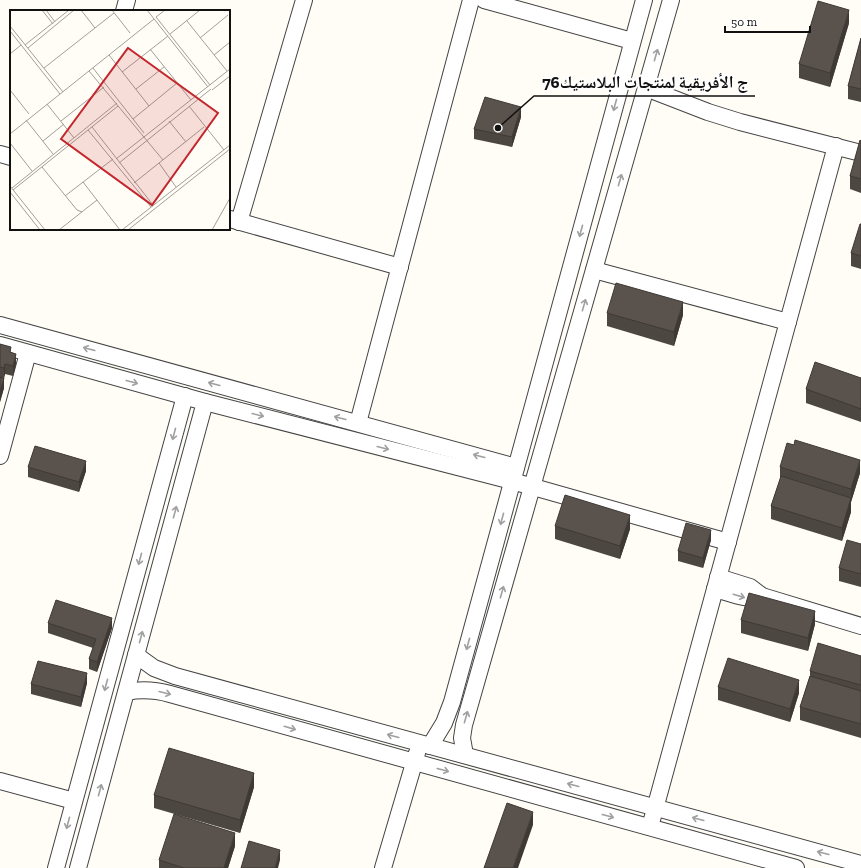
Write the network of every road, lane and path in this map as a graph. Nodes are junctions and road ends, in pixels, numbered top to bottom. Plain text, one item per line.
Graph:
1 (126, 0) edge
2 (304, 0) edge
3 (471, 0) edge
4 (484, 0) edge
5 (644, 0) edge
6 (671, 0) edge
7 (124, 10) edge
8 (632, 41) junction
9 (646, 88) junction
10 (836, 146) junction
11 (861, 153) edge
12 (0, 154) edge
13 (10, 157) edge
14 (234, 220) edge
15 (400, 267) junction
16 (594, 270) junction
17 (788, 322) junction
18 (0, 325) edge
19 (552, 336) junction
20 (573, 342) junction
21 (0, 345) edge
22 (28, 353) junction
23 (185, 396) junction
24 (205, 402) junction
25 (358, 423) junction
26 (0, 456) edge
27 (514, 474) junction
28 (532, 487) junction
29 (728, 542) junction
30 (717, 583) junction
31 (861, 626) edge
32 (136, 655) junction
33 (126, 692) junction
34 (425, 745) junction
35 (465, 756) junction
36 (414, 762) junction
37 (0, 781) edge
38 (74, 801) junction
39 (655, 807) junction
40 (650, 827) junction
41 (861, 864) edge
42 (56, 868) edge
43 (78, 868) edge
44 (383, 868) edge
45 (796, 868) edge

1 - 7 lane
2 - 14 lane
3 - 15 lane
4 - 8 lane
5 - 8 lane
9 -> 6 lane
8 -> 19 lane
9 - 10 lane
16 -> 9 lane
10 - 11 lane
10 - 17 lane
12 - 13 lane
14 - 15 lane
15 - 25 lane
16 - 17 lane
20 -> 16 lane
17 - 29 lane
25 -> 18 lane
19 - 20 lane
19 - 27 lane
20 - 28 lane
21 - 22 lane
22 -> 23 lane
22 - 26 lane
23 - 24 lane
23 -> 38 lane
24 -> 27 lane
32 -> 24 lane
27 -> 25 lane
27 - 28 lane
27 -> 34 lane
28 - 29 lane
35 -> 28 lane
29 - 30 lane
30 - 31 lane
30 - 39 lane
32 - 33 lane
34 -> 32 lane
33 -> 36 lane
43 -> 33 lane
34 - 35 lane
34 - 36 lane
39 -> 35 lane
36 -> 40 lane
36 - 44 lane
37 - 38 lane
38 -> 42 lane
39 - 40 lane
41 -> 39 lane
40 - 45 lane

